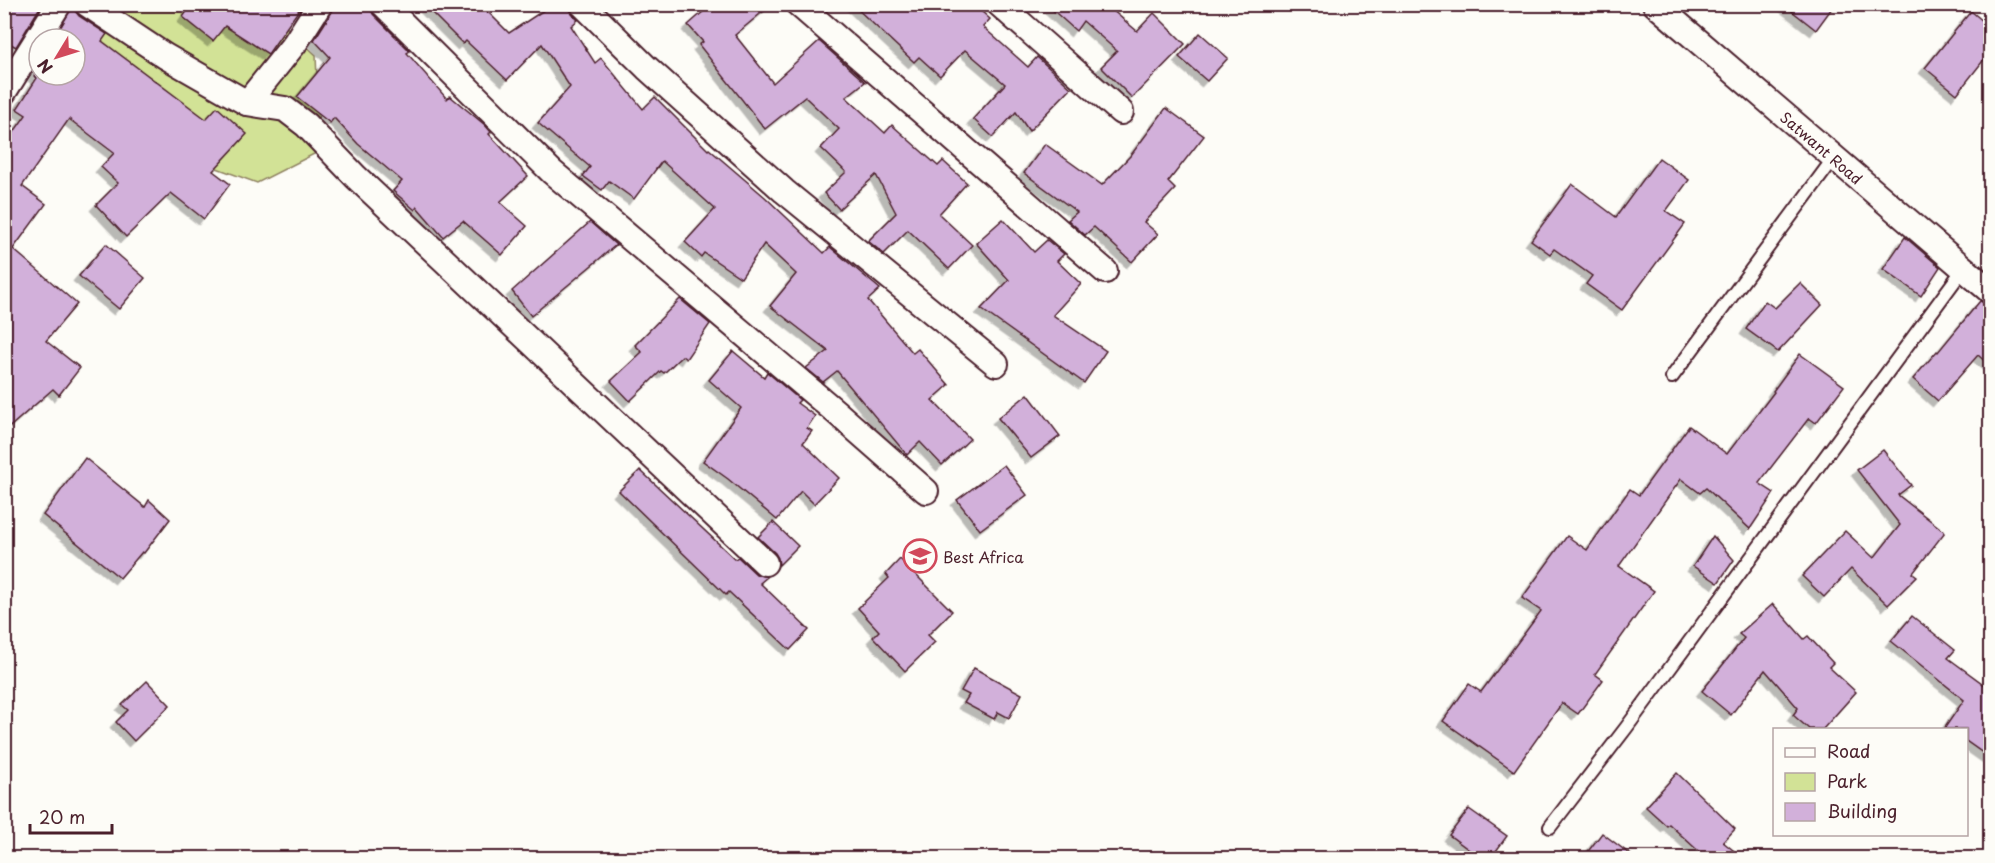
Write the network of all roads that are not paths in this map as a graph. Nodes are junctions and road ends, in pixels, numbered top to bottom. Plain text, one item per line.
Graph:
1 (59, 4) edge
2 (87, 4) edge
3 (320, 4) edge
4 (383, 4) edge
5 (582, 4) edge
6 (798, 4) edge
7 (999, 4) edge
8 (1655, 4) edge
9 (4, 92) edge
10 (247, 103) junction
11 (1121, 112) dead end
12 (1834, 158) junction
13 (1964, 268) junction
14 (1105, 271) dead end
15 (1990, 291) edge
16 (996, 364) dead end
17 (1672, 377) dead end
18 (926, 491) dead end
19 (765, 563) dead end
20 (1550, 827) dead end

1 - 9 street
2 - 10 street
3 - 10 street
4 - 18 street
5 - 16 street
6 - 14 street
7 - 11 street
8 - 12 street, Satwant Road
10 - 19 street
12 - 13 street, Satwant Road
12 - 17 lane
13 - 15 street, Satwant Road
13 - 20 lane

